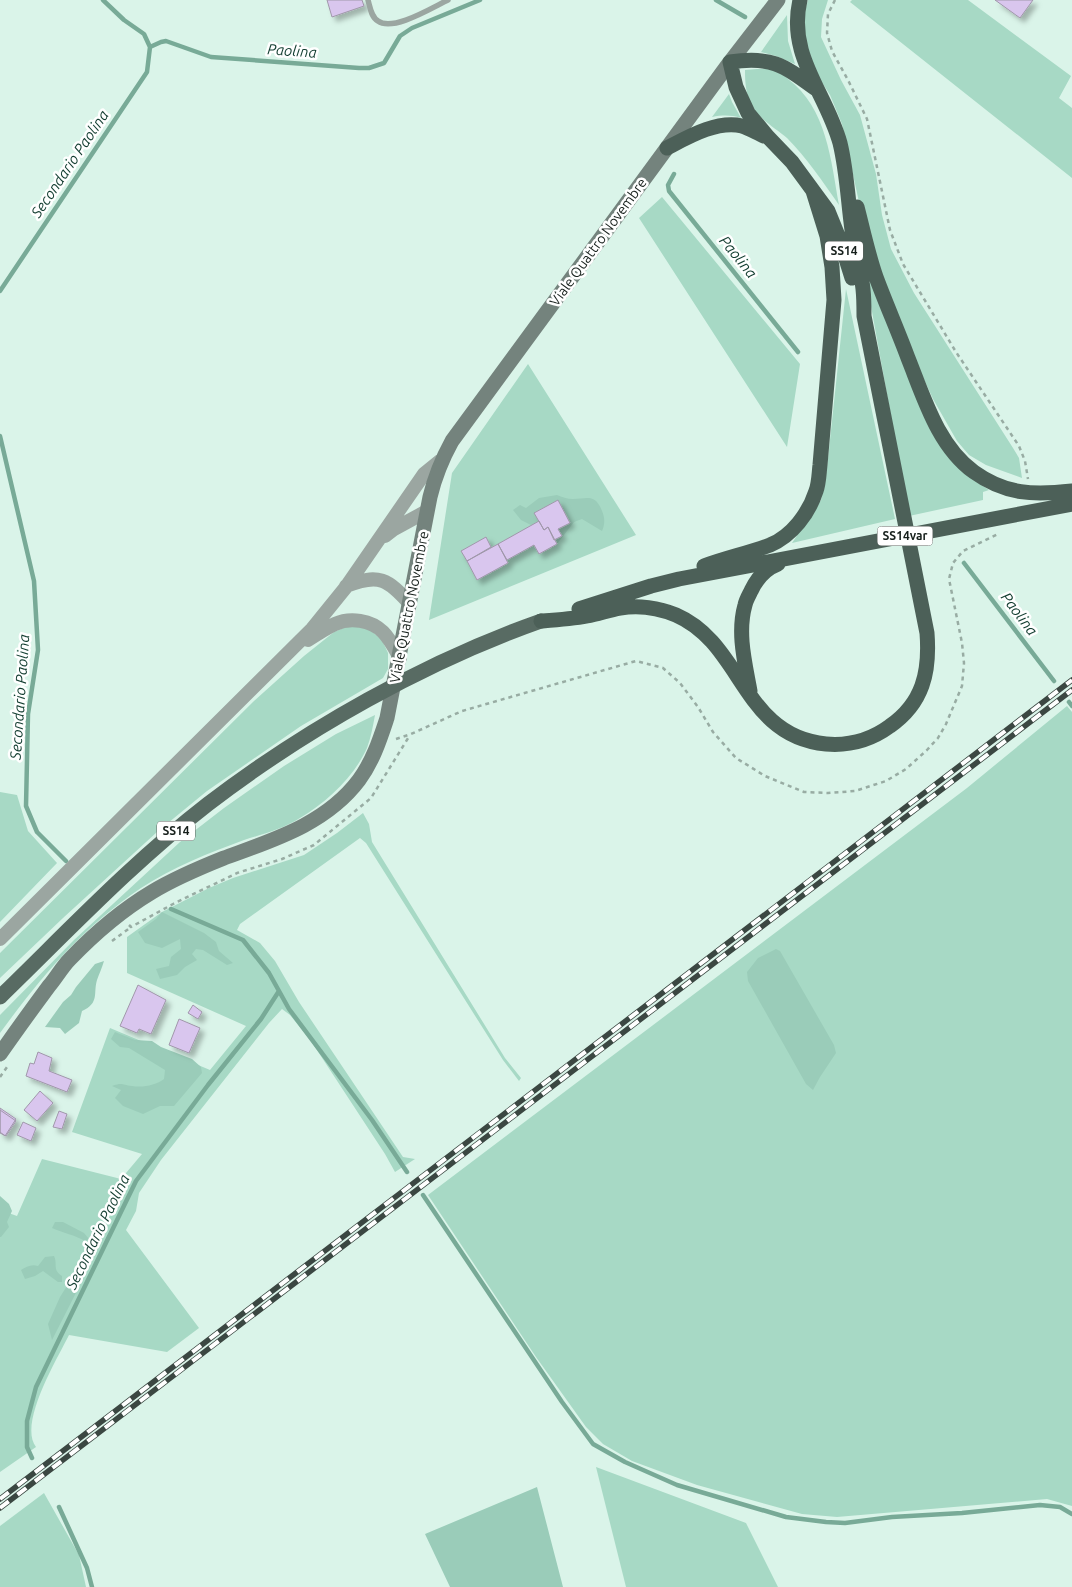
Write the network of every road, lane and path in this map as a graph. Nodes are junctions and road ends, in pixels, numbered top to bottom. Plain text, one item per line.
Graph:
1 (368, 0) edge
2 (448, 0) edge
3 (778, 0) edge
4 (800, 0) edge
5 (835, 0) edge
6 (730, 62) junction
7 (817, 90) junction
8 (768, 138) junction
9 (667, 148) junction
10 (846, 174) junction
11 (813, 191) junction
12 (864, 316) junction
13 (440, 461) junction
14 (1028, 482) dead end
15 (1072, 491) edge
16 (1072, 504) edge
17 (427, 511) junction
18 (1001, 532) dead end
19 (377, 542) junction
20 (799, 556) junction
21 (679, 579) junction
22 (346, 586) junction
23 (410, 604) junction
24 (542, 621) junction
25 (294, 647) junction
26 (400, 658) junction
27 (752, 697) junction
28 (410, 734) dead end
29 (131, 927) dead end
30 (0, 939) edge
31 (106, 945) dead end
32 (0, 997) edge
33 (6, 1053) edge
34 (0, 1076) edge

1 - 2 lane
3 - 6 main road, Viale Quattro Novembre
4 - 7 highway
5 - 14 path
6 - 7 highway
6 - 8 highway
6 - 9 main road, Viale Quattro Novembre
7 - 10 highway
8 - 9 highway
8 - 11 highway
9 - 13 main road, Viale Quattro Novembre
10 - 12 highway
10 - 15 highway
11 - 12 highway, SS14
11 - 21 highway
12 - 27 highway
13 - 17 main road, Viale Quattro Novembre
13 - 19 street
16 - 20 highway, SS14var
17 - 19 street
17 - 23 main road, Viale Quattro Novembre
18 - 28 path
19 - 22 street
20 - 21 highway, SS14var
20 - 27 highway
21 - 24 highway, SS14var
22 - 23 street
22 - 25 street
23 - 26 main road, Viale Quattro Novembre
24 - 27 highway
24 - 32 main road, SS14
25 - 26 street
25 - 30 street
26 - 33 main road, Viale Quattro Novembre
29 - 31 path
33 - 34 path

